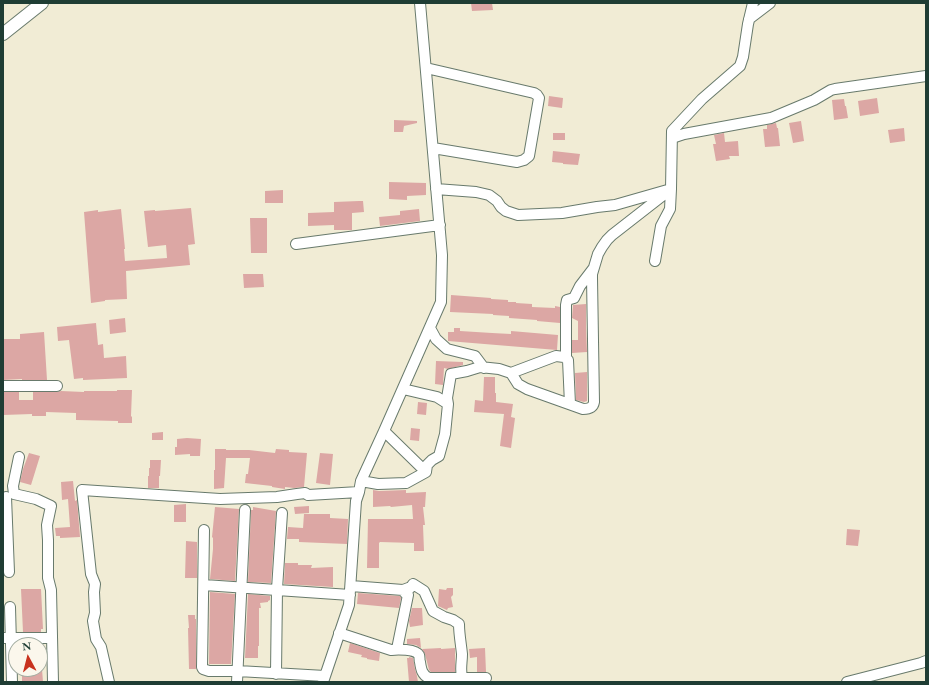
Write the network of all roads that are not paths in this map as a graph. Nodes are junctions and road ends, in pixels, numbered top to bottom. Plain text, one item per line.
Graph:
1 (42, 3) edge
2 (420, 3) edge
3 (753, 3) edge
4 (770, 3) edge
5 (749, 19) junction
6 (3, 34) edge
7 (426, 68) junction
8 (926, 76) edge
9 (672, 138) junction
10 (433, 148) junction
11 (436, 189) junction
12 (671, 189) junction
13 (440, 225) junction
14 (296, 244) dead end
15 (655, 261) dead end
16 (594, 268) junction
17 (430, 328) junction
18 (566, 358) junction
19 (484, 368) junction
20 (511, 373) junction
21 (3, 386) edge
22 (57, 386) dead end
23 (403, 389) junction
24 (448, 404) junction
25 (570, 404) junction
26 (384, 431) junction
27 (19, 457) dead end
28 (426, 472) junction
29 (361, 481) junction
30 (360, 492) junction
31 (4, 497) edge
32 (36, 499) junction
33 (245, 510) dead end
34 (282, 513) dead end
35 (204, 530) dead end
36 (9, 572) dead end
37 (204, 585) junction
38 (411, 587) junction
39 (241, 588) junction
40 (277, 589) junction
41 (350, 591) junction
42 (10, 607) dead end
43 (339, 633) junction
44 (7, 638) edge
45 (52, 638) junction
46 (397, 649) junction
47 (926, 661) edge
48 (238, 671) junction
49 (276, 674) junction
50 (462, 677) junction
51 (486, 678) dead end
52 (324, 679) edge
53 (12, 682) edge
54 (53, 682) edge
55 (110, 682) edge
56 (237, 682) edge
57 (847, 682) edge

1 - 6 street
2 - 7 street
3 - 5 street
4 - 5 street
5 - 9 street
7 - 10 street
7 - 10 street
8 - 9 street
9 - 12 street
10 - 11 street
11 - 12 street
11 - 13 street
12 - 15 street
12 - 16 street
13 - 14 street
13 - 17 street
16 - 18 street
16 - 25 street
17 - 19 street
17 - 23 street
18 - 20 street
18 - 25 street
19 - 20 street
19 - 24 street
20 - 25 street
21 - 22 street
23 - 24 street
23 - 26 street
24 - 28 street
26 - 28 street
26 - 29 street
27 - 32 street
28 - 29 street
29 - 30 street
30 - 41 street
30 - 55 street
31 - 32 street
31 - 36 street
32 - 45 street
33 - 39 street
34 - 40 street
35 - 37 street
37 - 39 street
37 - 48 street
38 - 41 street
38 - 46 street
38 - 50 street
39 - 40 street
39 - 48 street
40 - 41 street
40 - 49 street
41 - 43 street
42 - 44 street
43 - 46 street
43 - 52 street
44 - 45 street
44 - 53 street
45 - 54 street
46 - 50 street
47 - 57 street
48 - 49 street
48 - 56 street
49 - 52 street
50 - 51 street

